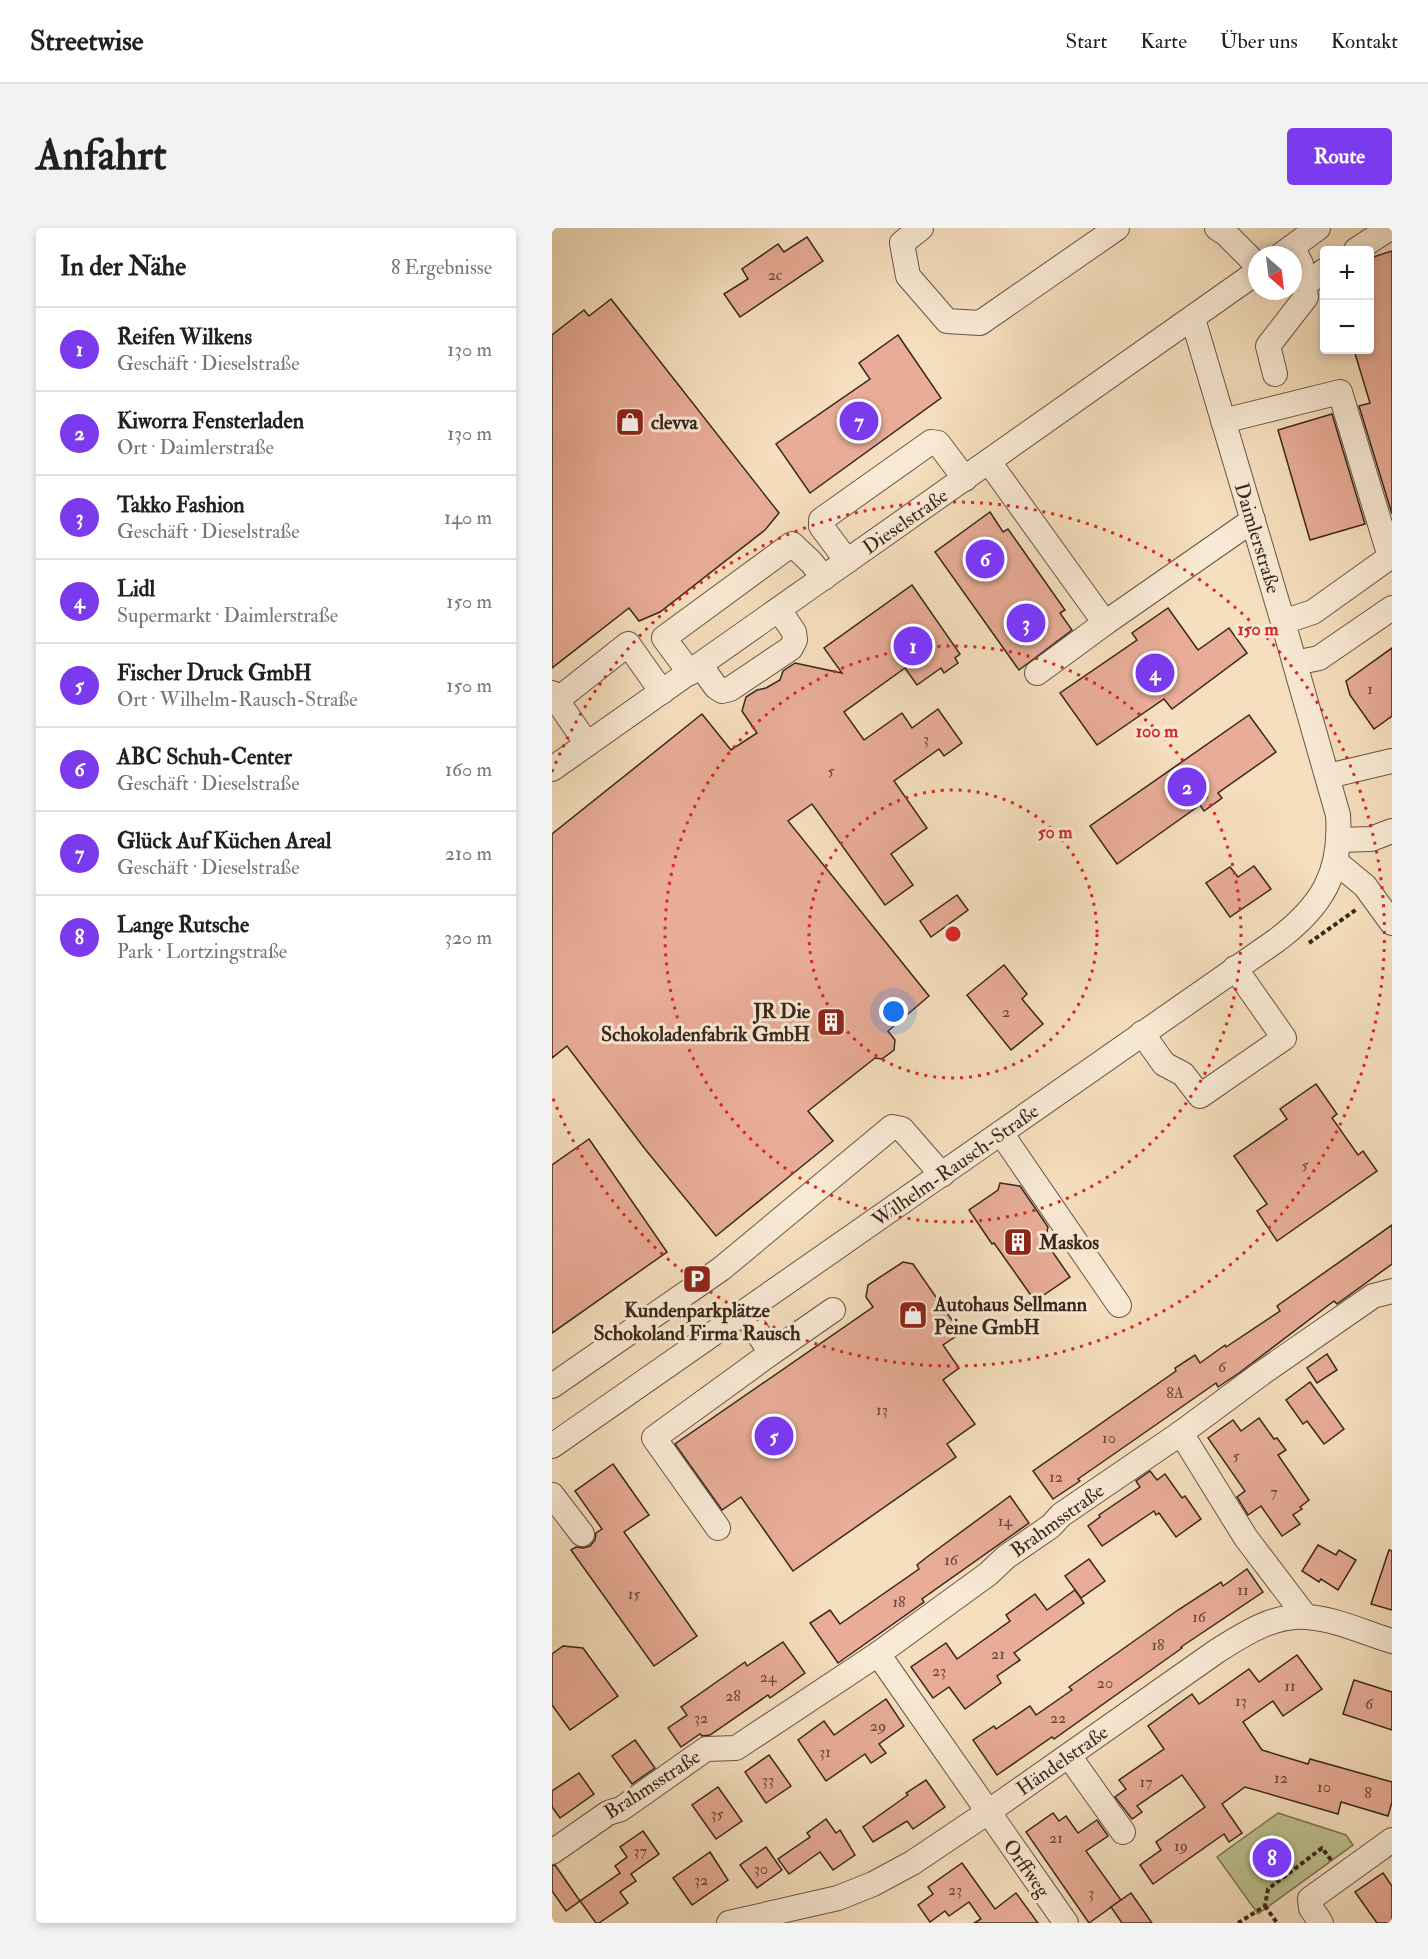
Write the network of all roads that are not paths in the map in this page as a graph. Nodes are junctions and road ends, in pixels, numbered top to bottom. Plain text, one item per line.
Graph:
1 (921, 228) edge
2 (1117, 228) edge
3 (1317, 228) edge
4 (1390, 228) edge
5 (1222, 230) edge
6 (1293, 246) edge
7 (1362, 246) edge
8 (1248, 256) edge
9 (1302, 271) edge
10 (1320, 274) edge
11 (1248, 279) edge
12 (1304, 285) junction
13 (1193, 319) junction
14 (1275, 374) dead end
15 (1223, 420) junction
16 (989, 462) junction
17 (965, 479) junction
18 (1253, 520) junction
19 (847, 561) junction
20 (824, 578) junction
21 (1392, 608) edge
22 (779, 610) junction
23 (1283, 622) junction
24 (1105, 623) junction
25 (1295, 663) junction
26 (695, 669) junction
27 (1037, 673) dead end
28 (662, 692) junction
29 (554, 696) edge
30 (587, 744) junction
31 (1392, 761) edge
32 (552, 769) edge
33 (1328, 776) junction
34 (1392, 831) edge
35 (1338, 851) junction
36 (1390, 918) edge
37 (1235, 969) junction
38 (1142, 1033) junction
39 (1001, 1133) junction
40 (942, 1175) junction
41 (1392, 1291) edge
42 (1119, 1305) dead end
43 (833, 1310) dead end
44 (744, 1312) junction
45 (771, 1353) junction
46 (552, 1386) edge
47 (1181, 1433) junction
48 (552, 1446) edge
49 (552, 1495) edge
50 (718, 1528) dead end
51 (582, 1534) dead end
52 (1306, 1617) junction
53 (1392, 1641) edge
54 (878, 1654) junction
55 (1069, 1756) junction
56 (988, 1812) junction
57 (1123, 1832) dead end
58 (1392, 1840) edge
59 (552, 1852) edge
60 (729, 1923) edge
61 (1066, 1923) edge
62 (1321, 1923) edge

1 - 2 street
3 - 6 street
4 - 7 street
5 - 8 street
9 - 12 street
10 - 12 street
11 - 13 street, Dieselstraße
12 - 14 street
13 - 15 street, Daimlerstraße
13 - 16 street, Dieselstraße
15 - 18 street, Daimlerstraße
15 - 23 street
16 - 17 street, Dieselstraße
16 - 24 street
17 - 19 street, Dieselstraße
17 - 19 street
18 - 23 street, Daimlerstraße
18 - 24 street
19 - 20 street, Dieselstraße
20 - 22 street, Dieselstraße
20 - 26 street
21 - 25 street
22 - 26 street, Dieselstraße
22 - 26 street
23 - 25 street, Daimlerstraße
24 - 27 street
25 - 33 street, Daimlerstraße
26 - 28 street, Dieselstraße
28 - 29 street
28 - 30 street, Dieselstraße
29 - 30 street
30 - 32 street, Dieselstraße
31 - 33 street
33 - 35 street, Daimlerstraße
34 - 35 street
35 - 36 street
35 - 37 street, Wilhelm-Rausch-Straße
37 - 38 street, Wilhelm-Rausch-Straße
37 - 38 street
38 - 39 street, Wilhelm-Rausch-Straße
39 - 40 street, Wilhelm-Rausch-Straße
39 - 42 street
40 - 44 street, Wilhelm-Rausch-Straße
40 - 46 street
41 - 47 street, Brahmsstraße
43 - 45 street
44 - 45 street
44 - 48 street, Wilhelm-Rausch-Straße
45 - 50 street
47 - 52 street
47 - 54 street, Brahmsstraße
49 - 51 street
52 - 53 street, Händelstraße
52 - 55 street, Händelstraße
54 - 56 street
54 - 59 street, Brahmsstraße
55 - 56 street, Händelstraße
55 - 57 street
56 - 60 street, Händelstraße
56 - 61 street, Orffweg
58 - 62 street

